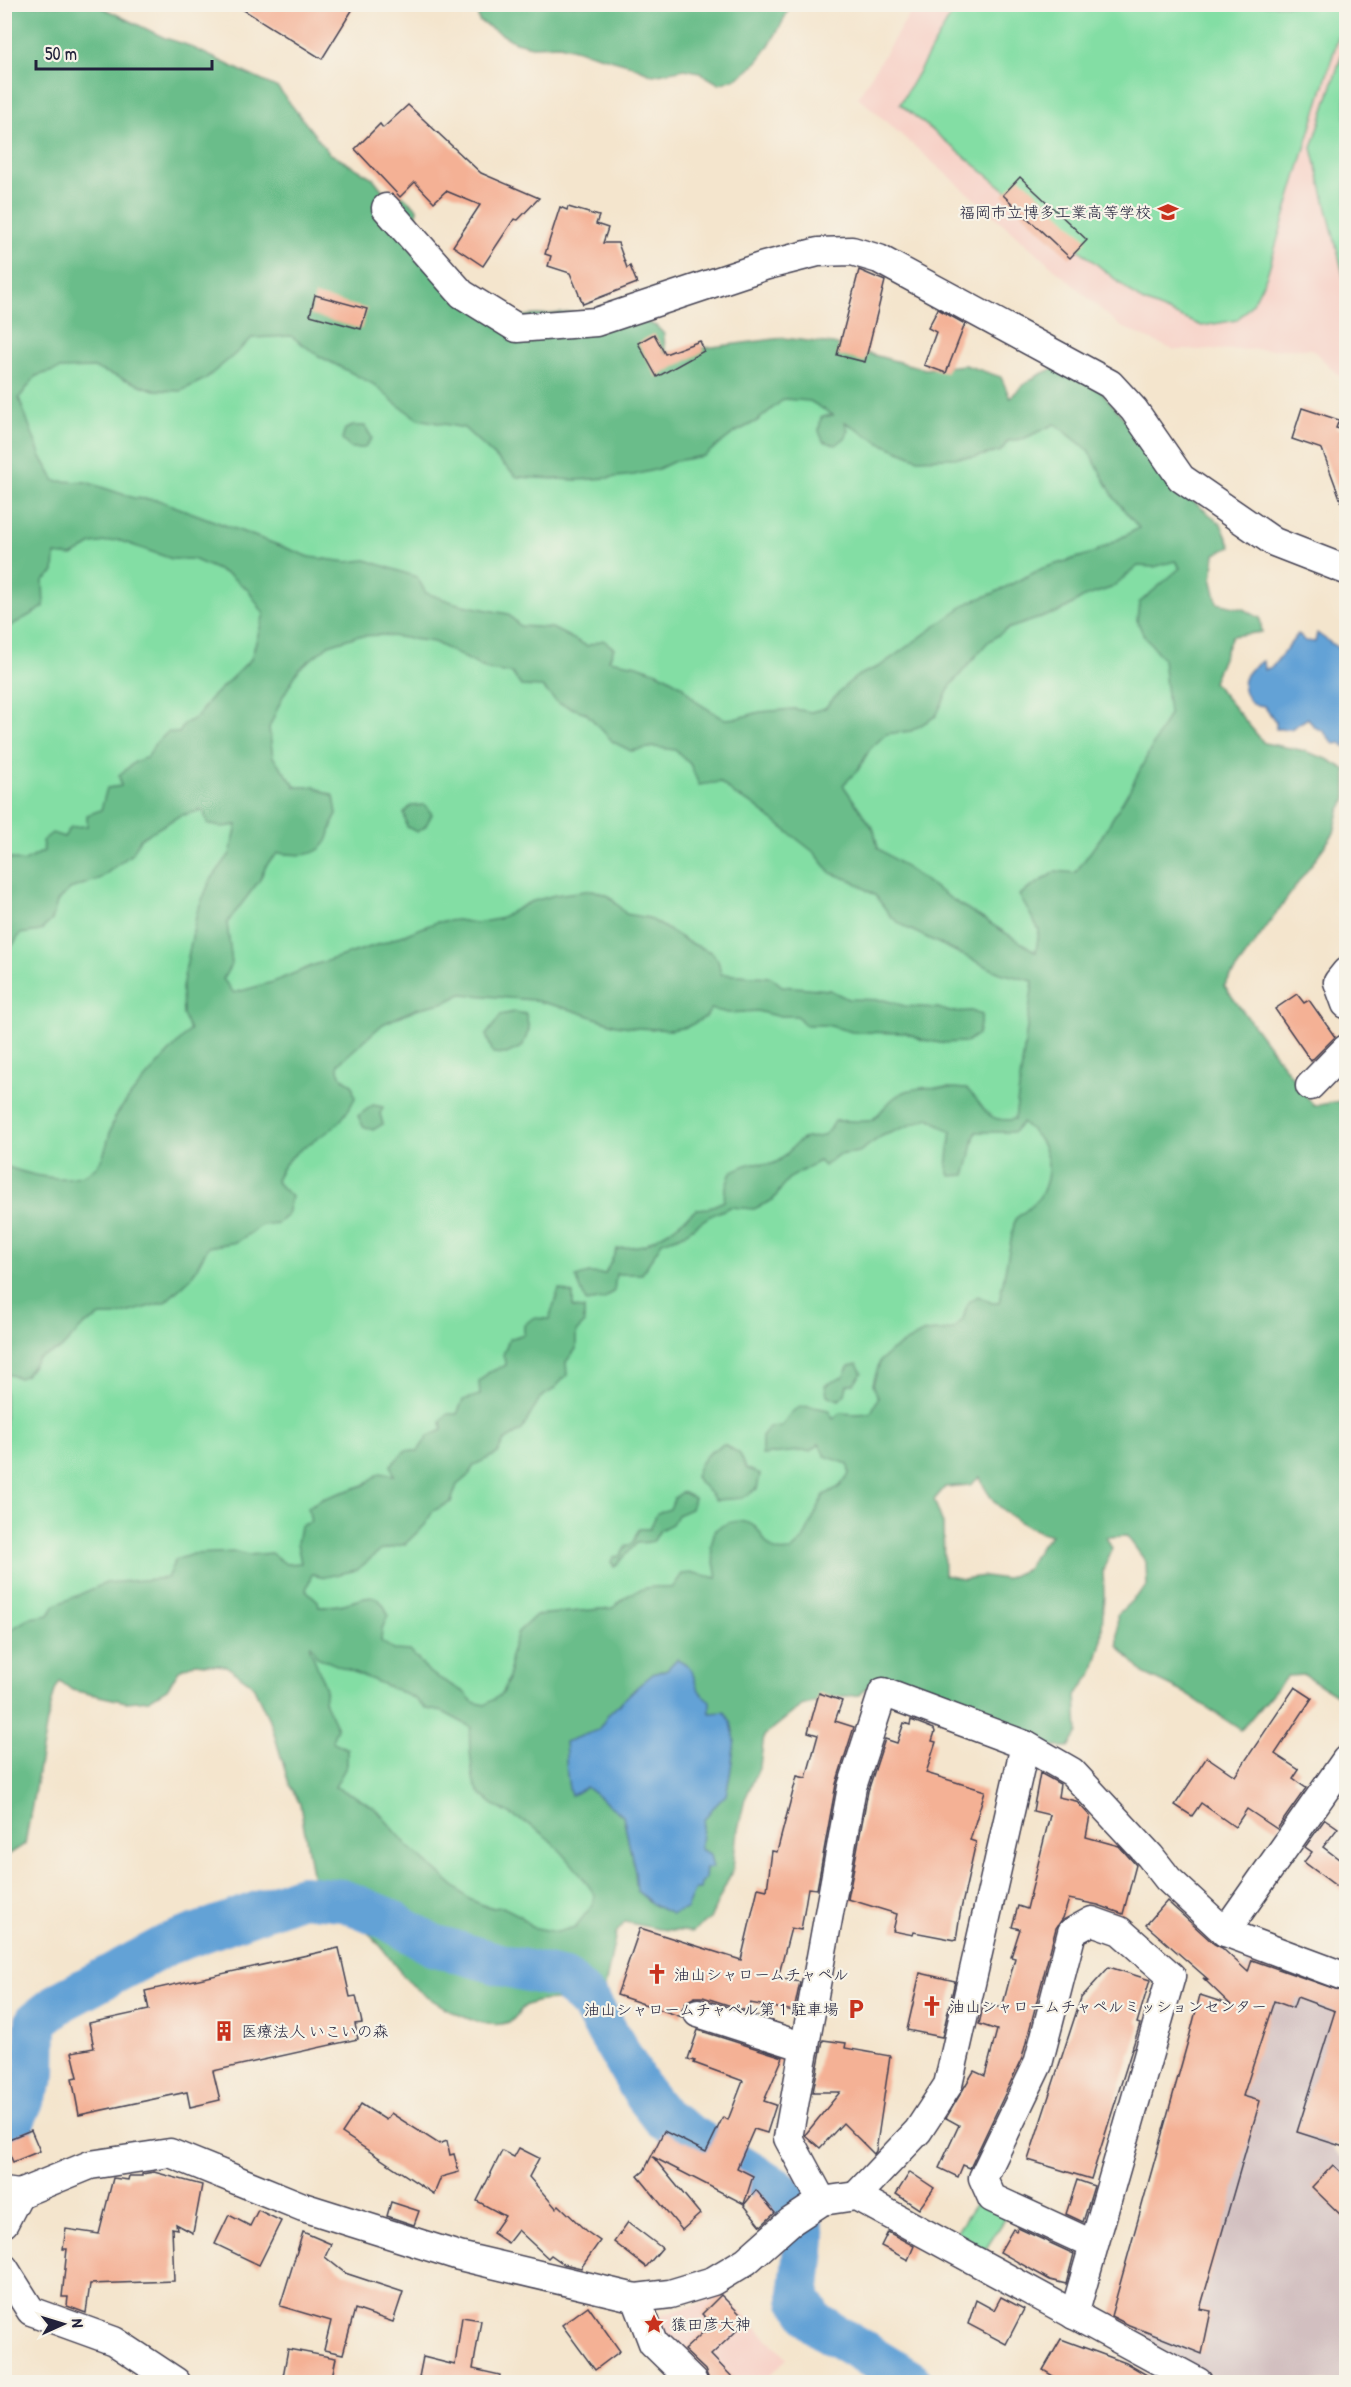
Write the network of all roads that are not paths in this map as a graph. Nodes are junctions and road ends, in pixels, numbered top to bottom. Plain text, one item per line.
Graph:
1 (386, 208) dead end
2 (1347, 570) edge
3 (1347, 972) edge
4 (1347, 1004) edge
5 (1347, 1049) edge
6 (1310, 1086) dead end
7 (1025, 1745) junction
8 (1347, 1760) edge
9 (1225, 1932) junction
10 (1347, 1977) edge
11 (698, 2013) dead end
12 (805, 2047) junction
13 (12, 2193) edge
14 (856, 2196) junction
15 (822, 2201) junction
16 (4, 2223) edge
17 (1094, 2245) junction
18 (4, 2268) edge
19 (636, 2298) junction
20 (1074, 2314) junction
21 (177, 2382) edge
22 (693, 2382) edge
23 (1198, 2382) edge

1 - 2 street
3 - 4 street
5 - 6 street
7 - 9 street
7 - 12 street
7 - 14 street
8 - 9 street
9 - 10 street
11 - 12 street
12 - 15 street
13 - 16 street
13 - 19 street
14 - 15 street
14 - 20 street
15 - 19 street
17 - 17 street
17 - 20 street
18 - 21 street
19 - 22 street
20 - 23 street

